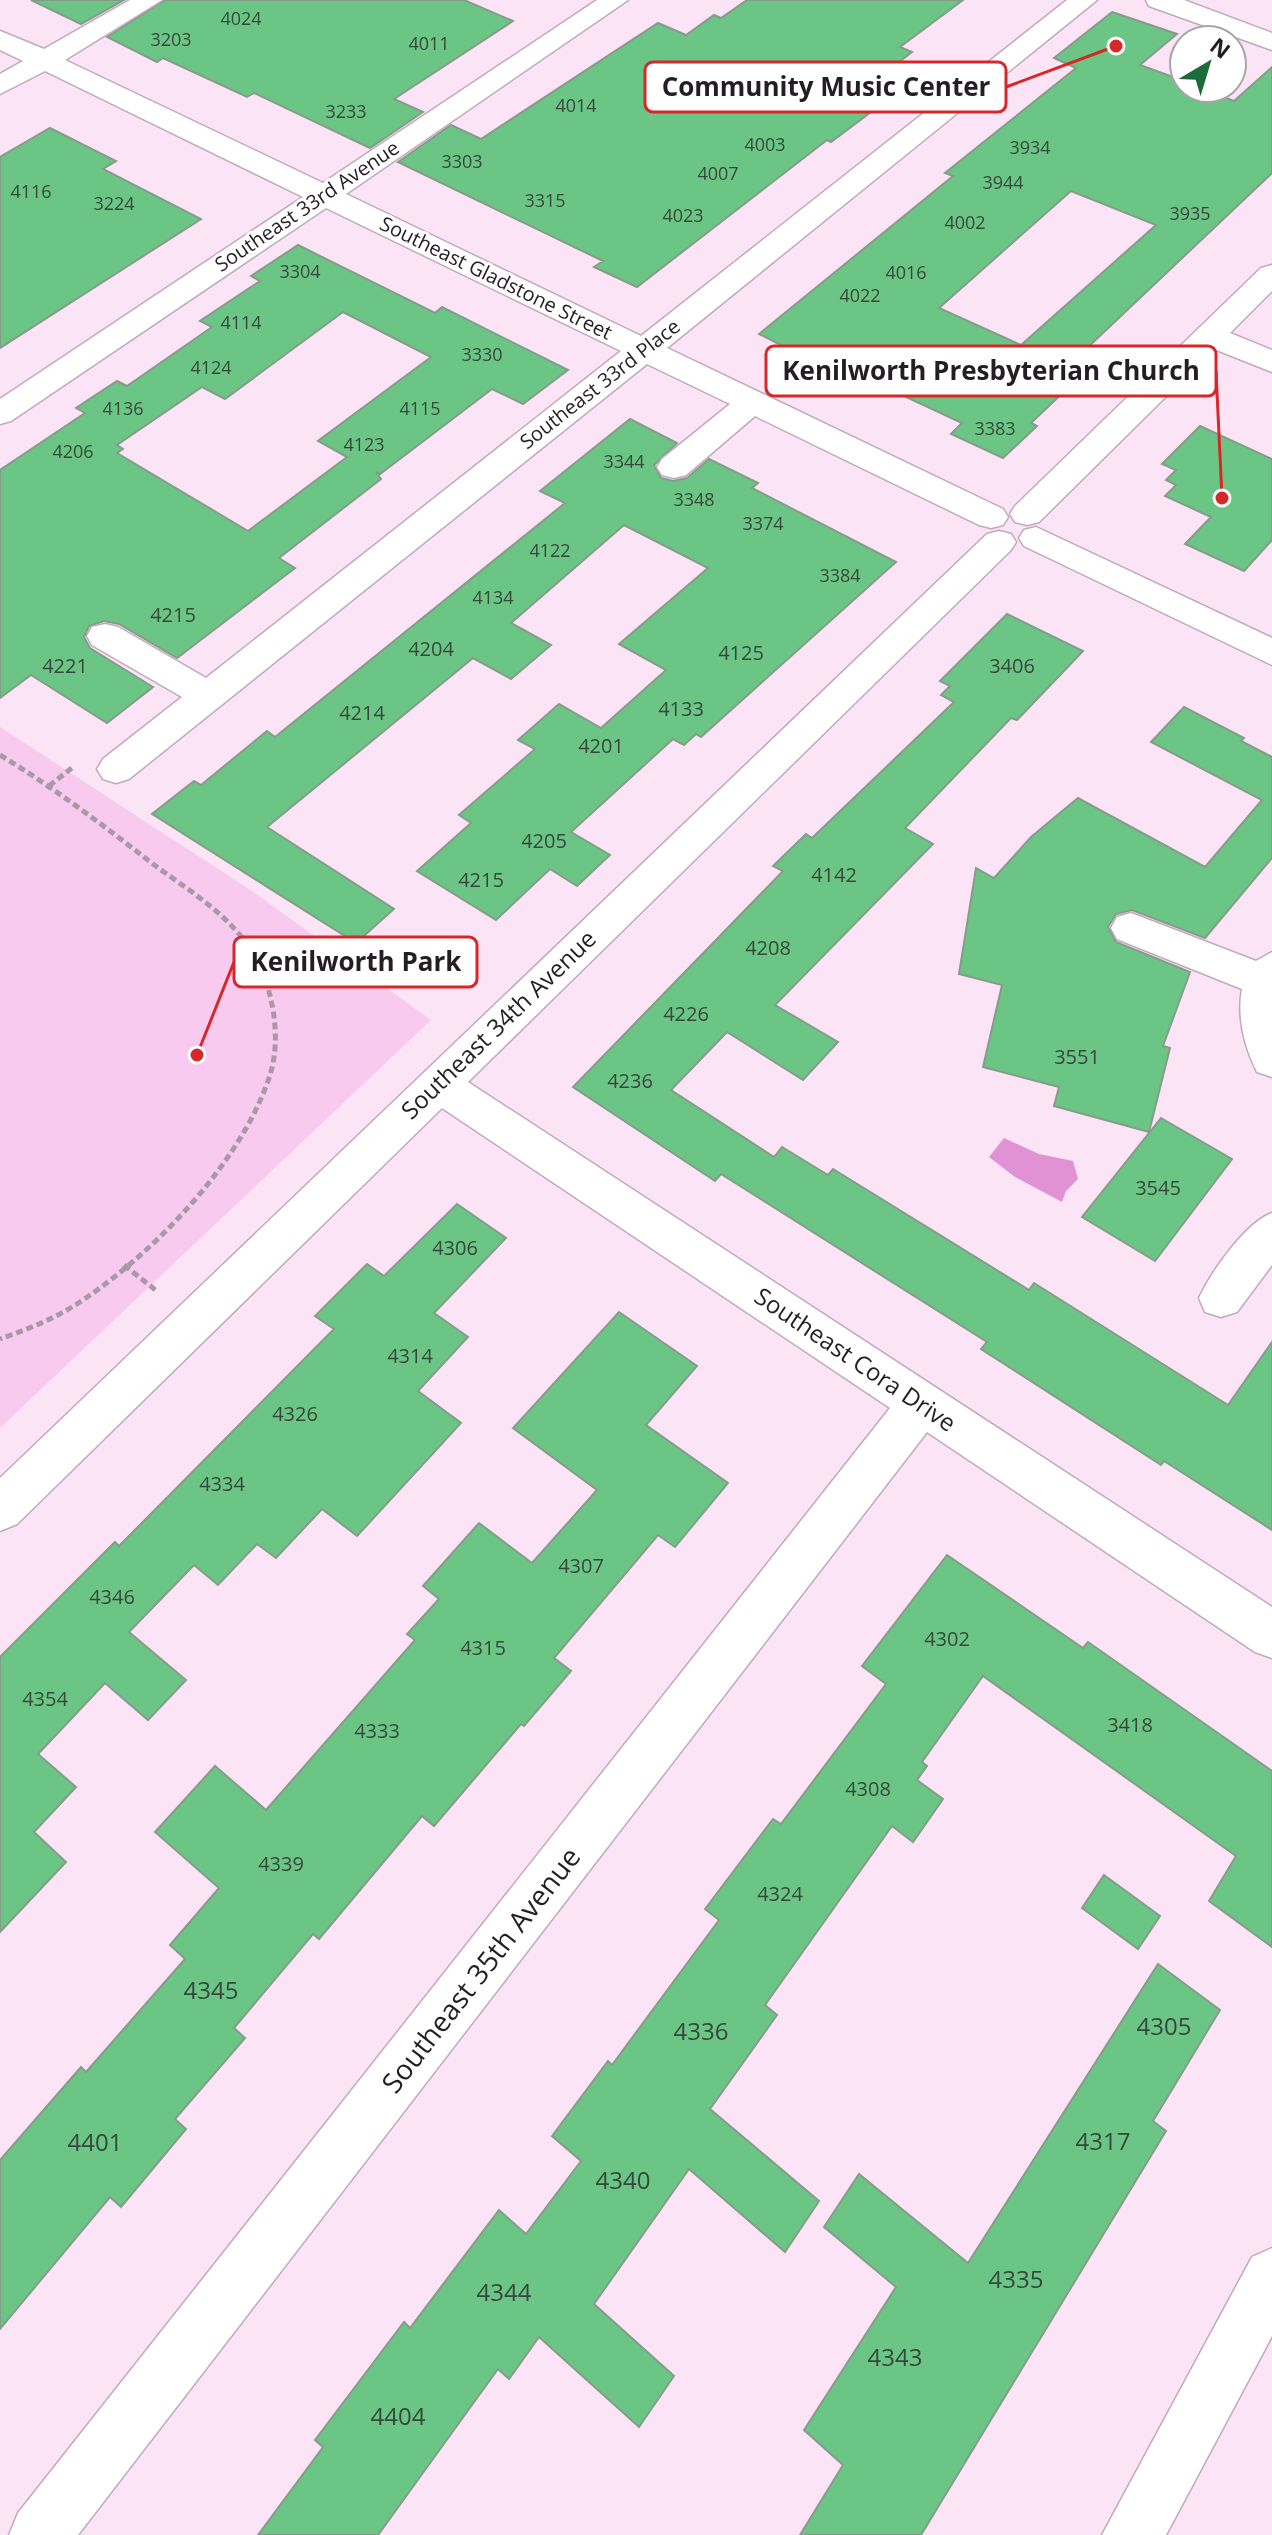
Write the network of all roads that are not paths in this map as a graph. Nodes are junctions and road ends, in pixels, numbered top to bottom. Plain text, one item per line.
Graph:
1 (149, 0) edge
2 (615, 0) edge
3 (1084, 0) edge
4 (1159, 0) edge
5 (1229, 0) edge
6 (1208, 18) junction
7 (0, 39) edge
8 (1272, 42) edge
9 (45, 60) junction
10 (0, 86) edge
11 (324, 195) junction
12 (1266, 287) edge
13 (1210, 336) junction
14 (643, 350) junction
15 (1272, 362) edge
16 (752, 402) junction
17 (0, 414) edge
18 (674, 467) dead end
19 (1014, 528) junction
20 (105, 636) dead end
21 (1272, 653) edge
22 (209, 696) junction
23 (116, 769) dead end
24 (1131, 928) dead end
25 (1269, 975) edge
26 (1272, 1060) edge
27 (438, 1084) junction
28 (1272, 1231) edge
29 (1221, 1298) dead end
30 (921, 1404) junction
31 (0, 1509) edge
32 (1272, 1635) edge
33 (1272, 2277) edge
34 (40, 2535) edge
35 (1133, 2535) edge

1 - 9 street
2 - 11 street, Southeast 33rd Avenue
3 - 14 street, Southeast 33rd Place
4 - 6 street
5 - 6 street
6 - 8 street
7 - 9 street, Southeast Gladstone Street
9 - 10 street
9 - 11 street, Southeast Gladstone Street
11 - 14 street, Southeast Gladstone Street
11 - 17 street, Southeast 33rd Avenue
12 - 13 street, Southeast 34th Avenue
13 - 15 street
13 - 19 street, Southeast 34th Avenue
14 - 16 street, Southeast Gladstone Street
14 - 22 street, Southeast 33rd Place
16 - 18 street
16 - 19 street, Southeast Gladstone Street
19 - 21 street, Southeast Gladstone Street
19 - 27 street, Southeast 34th Avenue
20 - 22 street
22 - 23 street, Southeast 33rd Place
24 - 25 street
25 - 26 street
27 - 30 street, Southeast Cora Drive
27 - 31 street, Southeast 34th Avenue
28 - 29 street
30 - 32 street, Southeast Cora Drive
30 - 34 street, Southeast 35th Avenue
33 - 35 street

